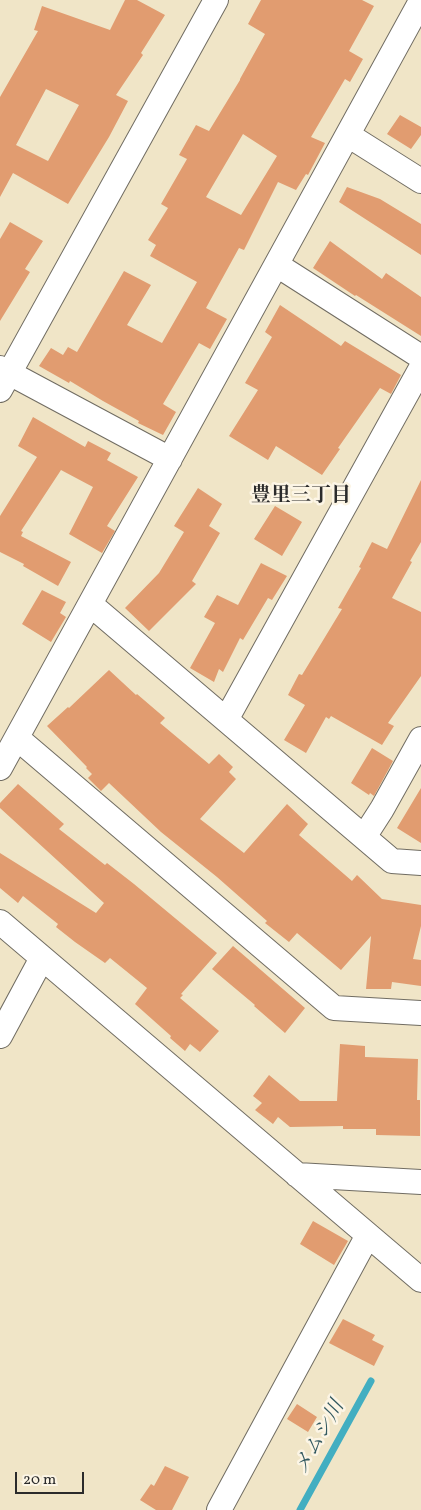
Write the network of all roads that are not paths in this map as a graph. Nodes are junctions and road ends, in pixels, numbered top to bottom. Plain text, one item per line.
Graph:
1 (216, 0) edge
2 (421, 0) edge
3 (348, 135) junction
4 (421, 181) edge
5 (277, 265) junction
6 (421, 357) edge
7 (421, 368) edge
8 (3, 377) edge
9 (170, 459) junction
10 (90, 604) junction
11 (226, 720) junction
12 (17, 738) junction
13 (421, 739) edge
14 (0, 768) edge
15 (364, 837) junction
16 (421, 863) edge
17 (0, 922) edge
18 (42, 958) junction
19 (421, 1013) edge
20 (0, 1036) edge
21 (297, 1175) junction
22 (421, 1182) edge
23 (368, 1235) junction
24 (421, 1280) edge
25 (219, 1510) edge

1 - 8 street
2 - 3 street
3 - 4 street
3 - 5 street
5 - 6 street
5 - 9 street
7 - 11 street
8 - 9 street
9 - 10 street
10 - 11 street
10 - 12 street
11 - 15 street
12 - 14 street
12 - 19 street
13 - 15 street
15 - 16 street
17 - 18 street
18 - 20 street
18 - 21 street
21 - 22 street
21 - 23 street
23 - 24 street
23 - 25 street

